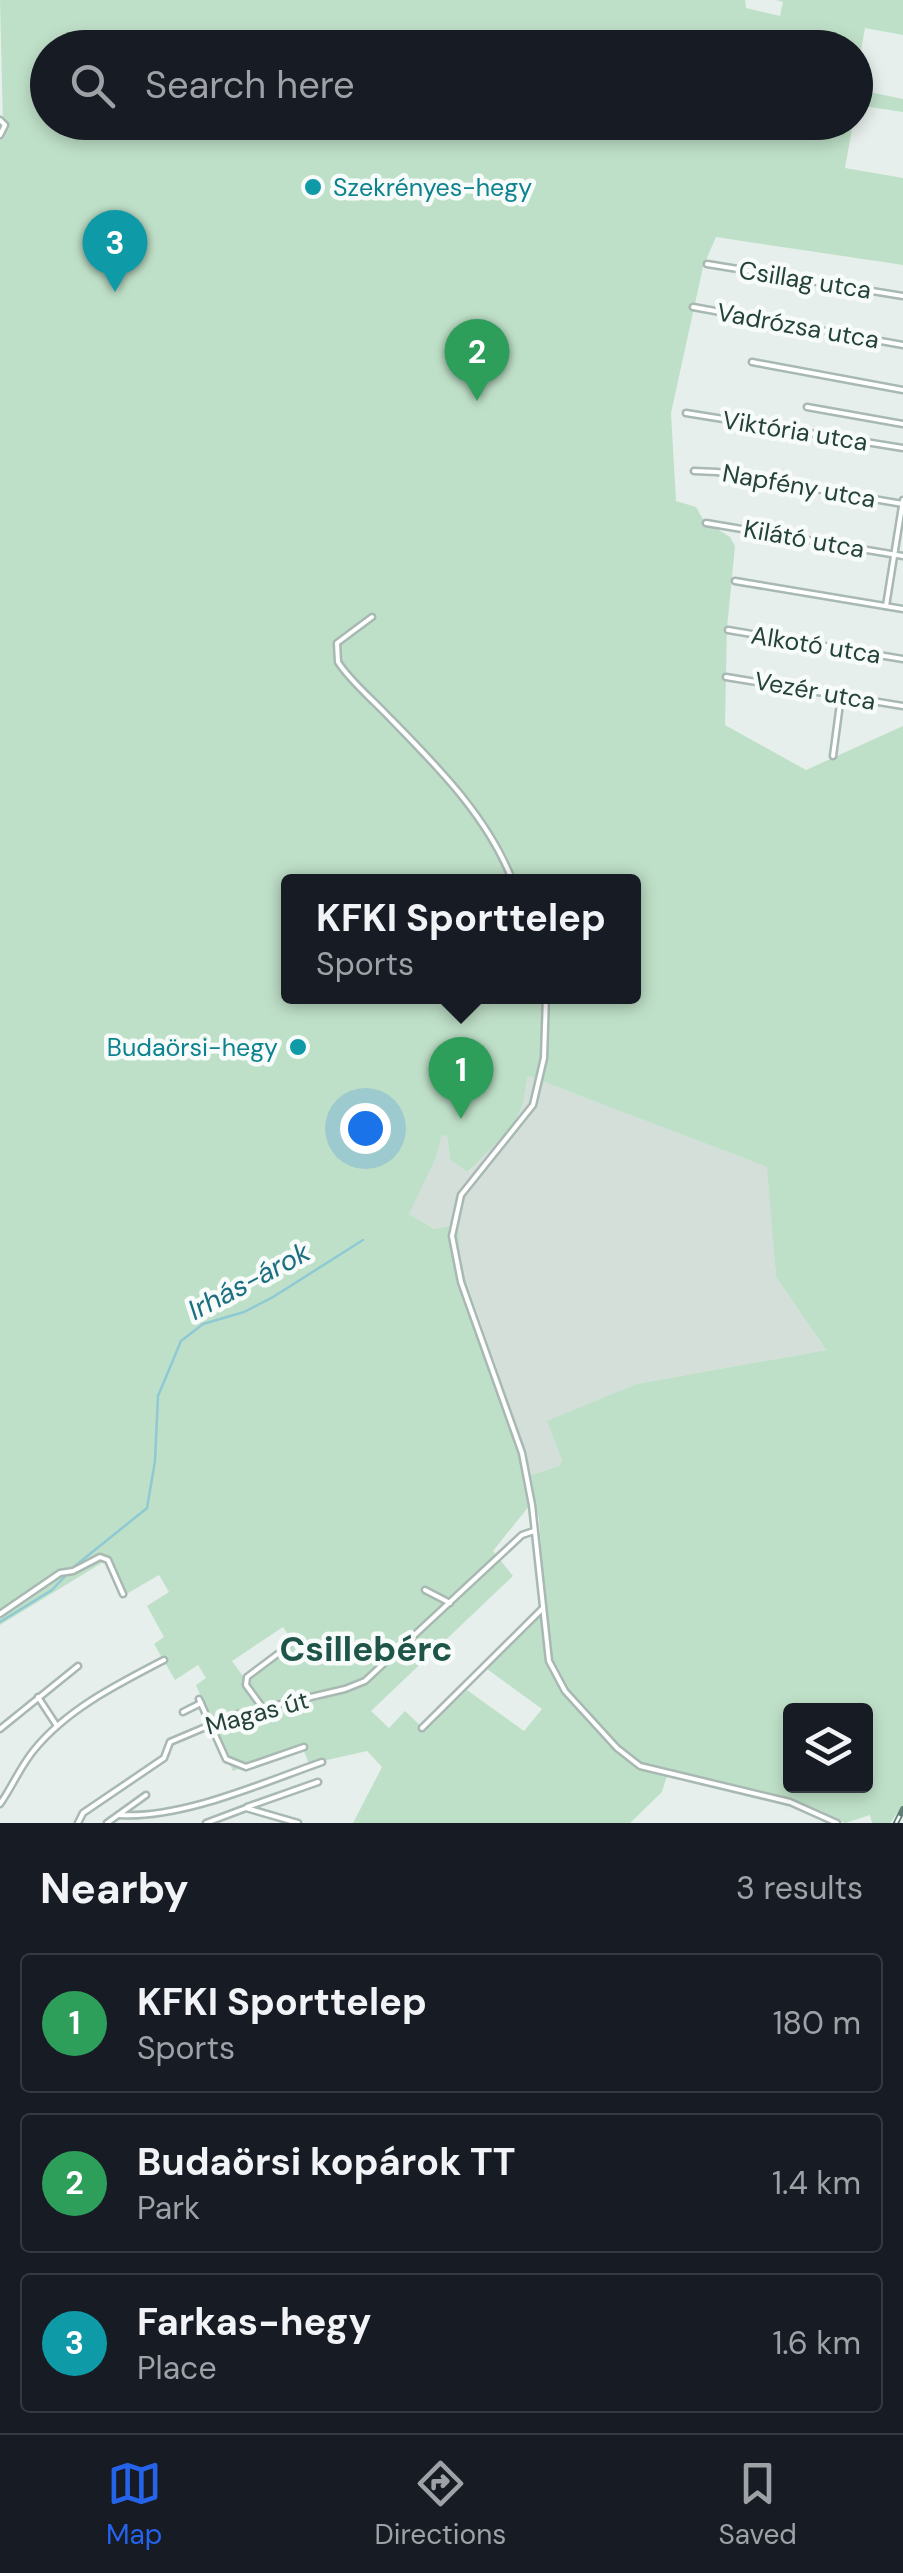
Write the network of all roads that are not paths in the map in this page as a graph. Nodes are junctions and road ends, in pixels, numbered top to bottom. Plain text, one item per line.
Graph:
1 (0, 120) edge
2 (0, 135) edge
3 (707, 264) dead end
4 (903, 296) edge
5 (694, 307) dead end
6 (903, 345) edge
7 (752, 362) dead end
8 (903, 390) edge
9 (807, 407) dead end
10 (686, 413) dead end
11 (903, 424) edge
12 (903, 448) edge
13 (694, 471) dead end
14 (903, 503) edge
15 (706, 523) dead end
16 (894, 554) junction
17 (903, 556) edge
18 (735, 581) dead end
19 (886, 606) junction
20 (903, 609) edge
21 (372, 618) dead end
22 (728, 630) dead end
23 (903, 659) edge
24 (726, 676) dead end
25 (841, 696) junction
26 (903, 706) edge
27 (833, 756) dead end
28 (508, 874) edge
29 (546, 1004) edge
30 (534, 1532) junction
31 (425, 1590) dead end
32 (124, 1594) dead end
33 (443, 1602) junction
34 (450, 1603) junction
35 (444, 1609) junction
36 (542, 1609) junction
37 (0, 1614) edge
38 (288, 1647) dead end
39 (164, 1660) dead end
40 (78, 1666) dead end
41 (38, 1697) junction
42 (262, 1706) junction
43 (183, 1712) dead end
44 (212, 1723) junction
45 (57, 1727) junction
46 (422, 1728) dead end
47 (0, 1729) edge
48 (304, 1747) dead end
49 (322, 1762) dead end
50 (318, 1782) dead end
51 (146, 1795) dead end
52 (0, 1804) edge
53 (246, 1808) junction
54 (119, 1815) junction
55 (78, 1823) edge
56 (108, 1823) edge
57 (206, 1823) edge
58 (298, 1823) edge
59 (837, 1823) edge

1 - 2 street
3 - 4 street, Csillag utca
5 - 6 street, Vadrózsa utca
7 - 8 street
9 - 11 street
10 - 12 street, Viktória utca
13 - 14 street, Napfény utca
14 - 16 street
15 - 16 street, Kilátó utca
16 - 17 street, Kilátó utca
16 - 19 street
18 - 19 street
19 - 20 street
21 - 28 street
22 - 23 street, Alkotó utca
24 - 25 street, Vezér utca
25 - 26 street, Vezér utca
25 - 27 street
29 - 30 street
30 - 34 street, Magas út
30 - 36 street
31 - 33 street
32 - 37 street
33 - 34 street
33 - 35 street
34 - 35 street, Magas út
35 - 42 street, Magas út
36 - 46 street
36 - 59 street
38 - 42 street
39 - 45 street
40 - 41 street
41 - 45 street
41 - 47 street
42 - 44 street, Magas út
43 - 44 street
44 - 48 street
44 - 55 street, Magas út
45 - 52 street
49 - 54 street
50 - 53 street
51 - 54 street
53 - 57 street
53 - 58 street
54 - 56 street

